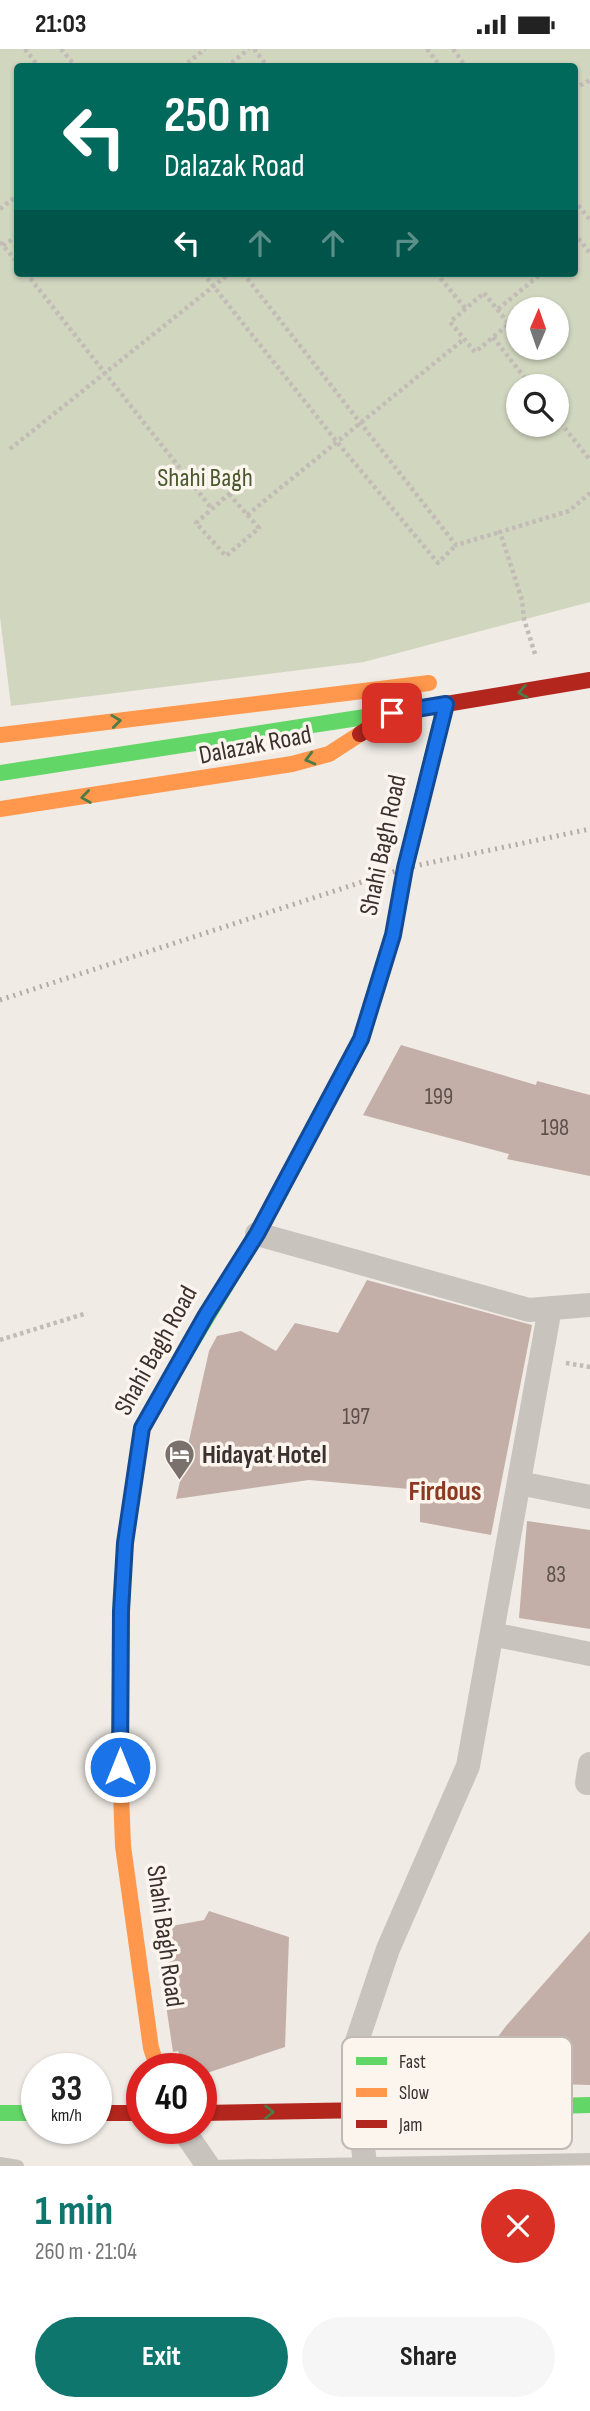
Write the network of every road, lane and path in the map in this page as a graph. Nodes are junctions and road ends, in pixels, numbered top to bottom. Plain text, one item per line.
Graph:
1 (25, 49) edge
2 (61, 49) edge
3 (205, 49) edge
4 (249, 49) edge
5 (254, 49) edge
6 (427, 49) edge
7 (36, 63) edge
8 (73, 63) edge
9 (188, 63) edge
10 (231, 63) edge
11 (265, 63) edge
12 (438, 63) edge
13 (14, 198) edge
14 (578, 204) edge
15 (0, 209) edge
16 (590, 220) edge
17 (578, 238) edge
18 (580, 241) joint
19 (2, 244) edge
20 (590, 253) edge
21 (14, 258) edge
22 (29, 277) edge
23 (206, 277) edge
24 (225, 277) edge
25 (246, 277) edge
26 (439, 277) edge
27 (537, 277) edge
28 (213, 286) junction
29 (466, 309) junction
30 (498, 309) junction
31 (493, 337) junction
32 (464, 339) junction
33 (106, 372) junction
34 (522, 374) edge
35 (361, 423) junction
36 (569, 433) edge
37 (337, 442) junction
38 (10, 449) dead end
39 (590, 460) edge
40 (590, 493) edge
41 (212, 509) junction
42 (247, 515) junction
43 (500, 532) junction
44 (456, 545) junction
45 (539, 667) dead end
46 (590, 680) edge
47 (442, 681) dead end
48 (446, 704) junction
49 (392, 713) junction
50 (0, 735) edge
51 (0, 773) edge
52 (0, 809) edge
53 (257, 1234) junction
54 (590, 1305) edge
55 (550, 1308) junction
56 (87, 1313) dead end
57 (0, 1340) edge
58 (519, 1483) junction
59 (590, 1497) edge
60 (492, 1634) junction
61 (590, 1654) edge
62 (358, 2037) edge
63 (153, 2053) edge
64 (590, 2105) edge
65 (572, 2106) edge
66 (342, 2112) edge
67 (0, 2113) edge
68 (21, 2113) edge
69 (217, 2113) edge
70 (193, 2144) edge
71 (363, 2149) edge
72 (590, 2159) edge
73 (0, 2163) edge
74 (365, 2164) junction
75 (18, 2166) edge
76 (208, 2166) edge

1 - 7 path
2 - 8 path
3 - 9 path
4 - 10 path
5 - 11 path
6 - 12 path
13 - 15 path
14 - 16 path
17 - 18 path
18 - 20 path
19 - 21 path
22 - 33 path
23 - 28 path
24 - 28 path
25 - 35 path
26 - 29 path
27 - 30 path
28 - 33 path
28 - 37 path
29 - 30 path
29 - 32 path
30 - 31 path
31 - 32 path
31 - 34 path
32 - 35 path
33 - 38 path
33 - 41 path
35 - 37 path
35 - 44 path
36 - 39 path
37 - 42 path
37 - 44 path
40 - 43 path
41 - 42 path
41 - 42 path
43 - 44 path
43 - 45 path
46 -> 48 street, Dalazak Road
50 -> 47 street, Dalazak Road
48 - 49 street, Dalazak Road
48 - 53 street, Shahi Bagh Road
49 - 51 street
49 -> 52 street, Dalazak Road
53 - 55 street
53 - 63 street, Shahi Bagh Road
54 - 55 street
55 - 58 street
56 - 57 path
58 - 59 street
58 - 60 street
60 - 61 street
60 - 62 street
64 - 65 street
69 -> 66 street
67 - 68 street
70 - 76 street
71 - 74 street
72 - 74 lane
73 - 75 lane
74 - 76 lane

